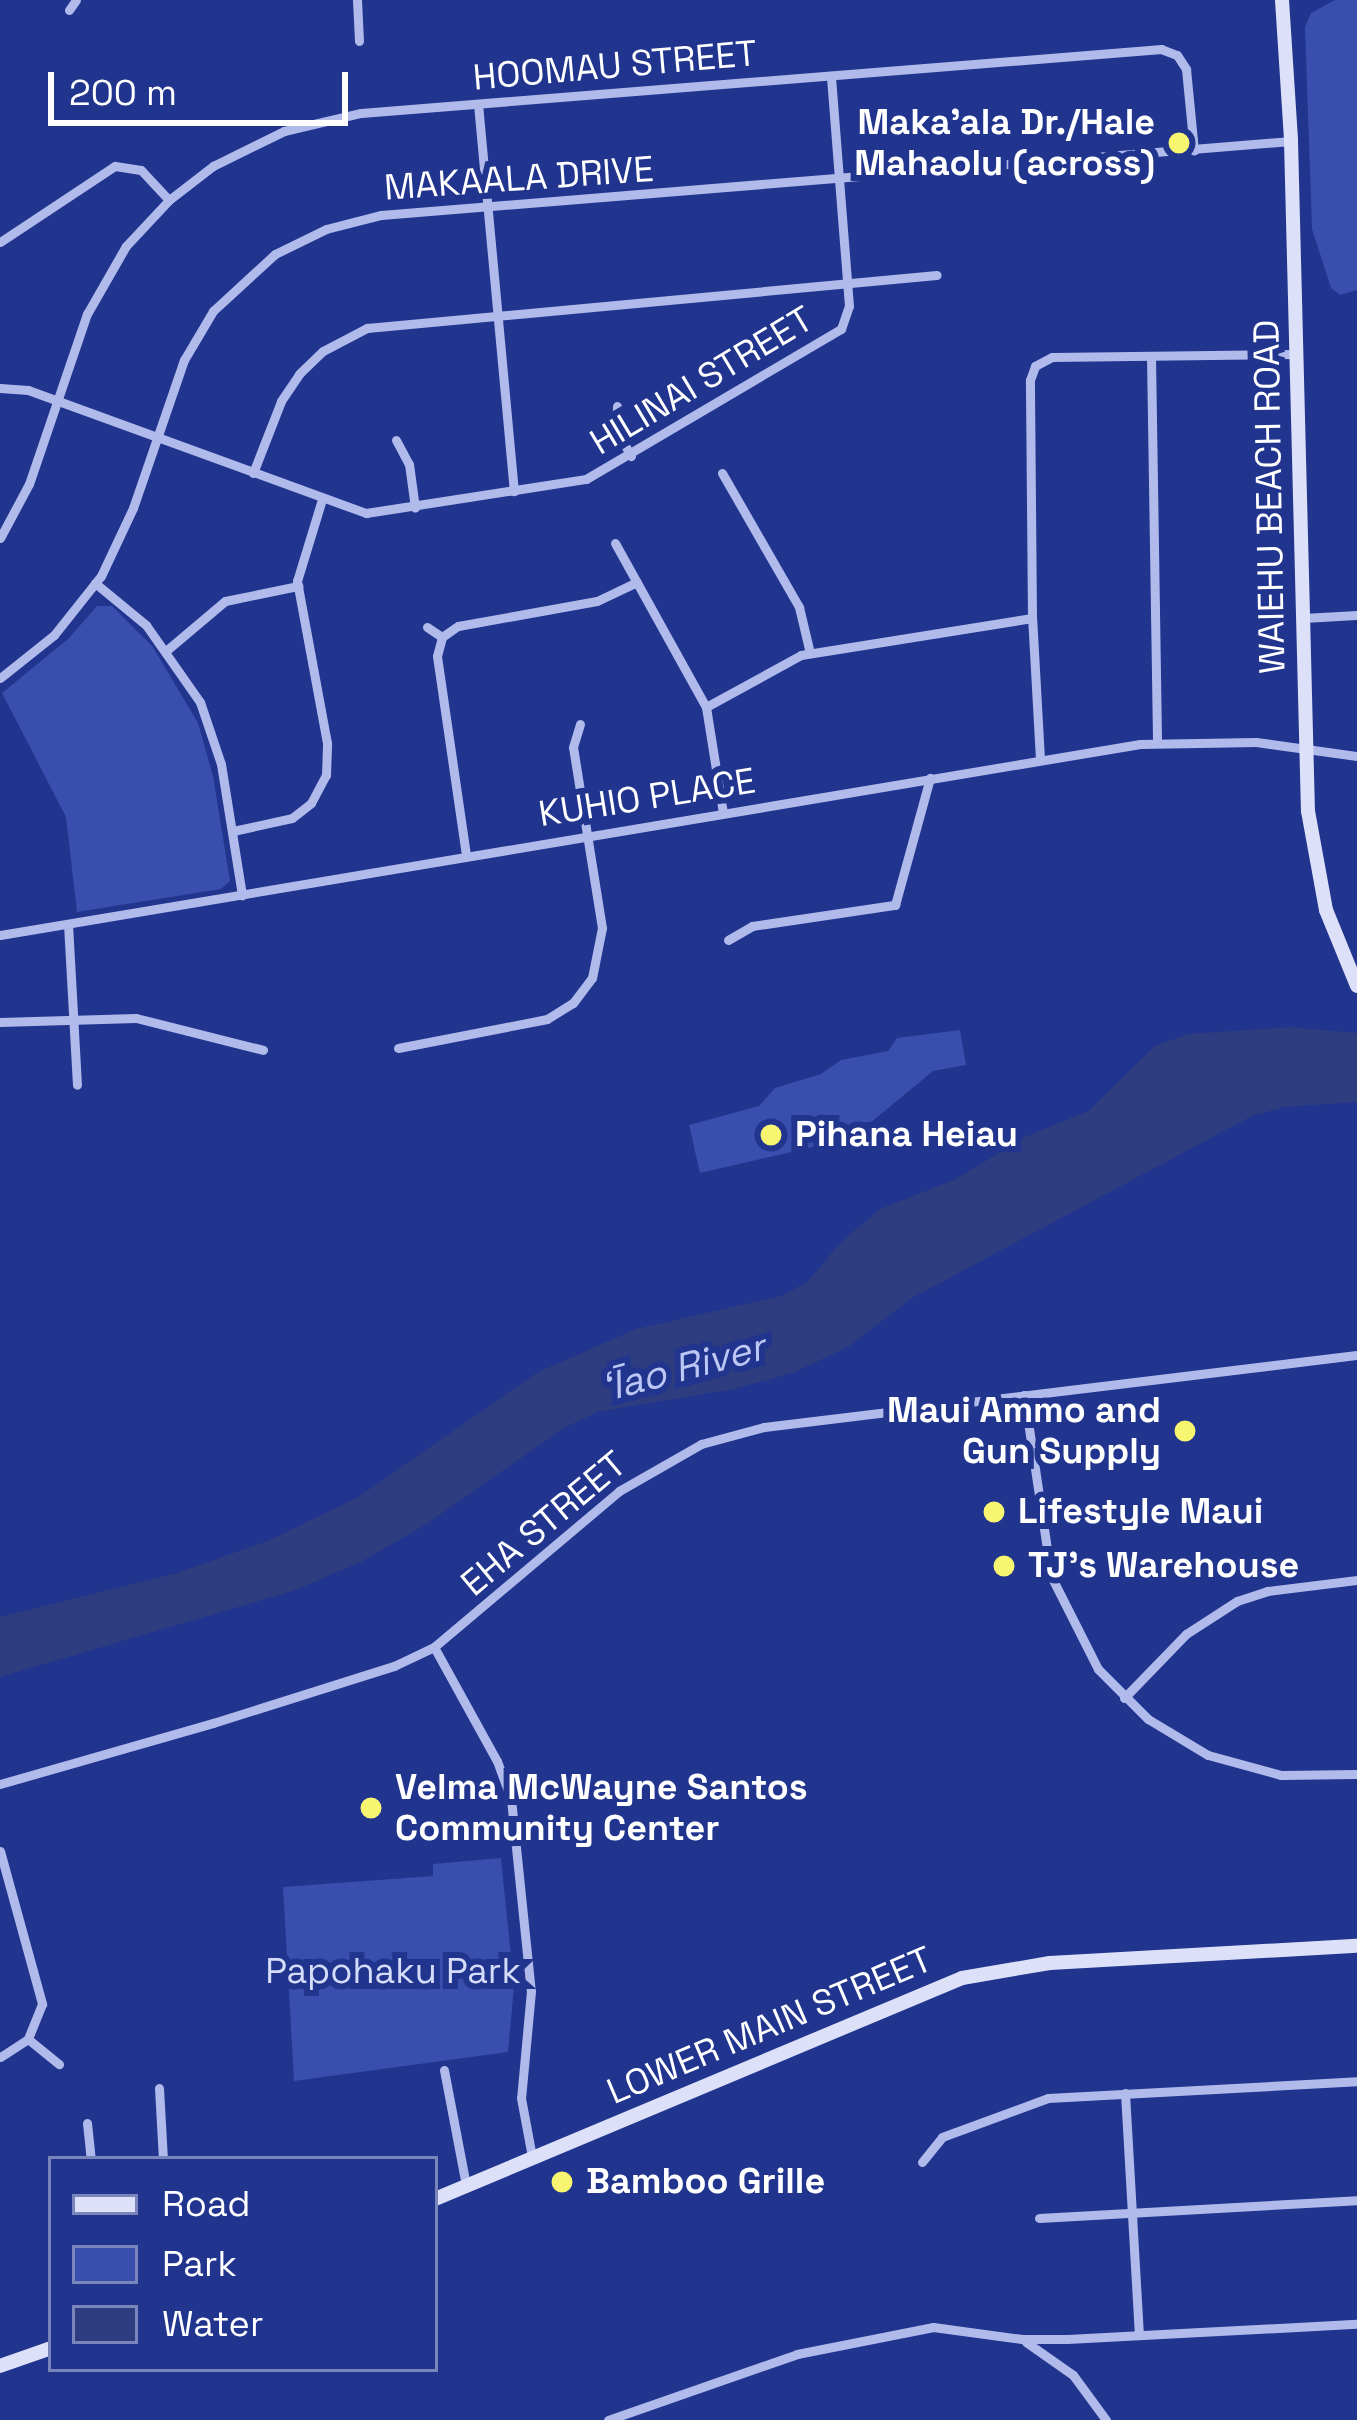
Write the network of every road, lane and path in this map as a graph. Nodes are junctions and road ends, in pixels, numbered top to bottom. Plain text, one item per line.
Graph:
1 (357, 0) edge
2 (1282, 0) edge
3 (359, 41) dead end
4 (1190, 43) dead end
5 (1180, 57) junction
6 (831, 76) junction
7 (478, 104) junction
8 (1291, 141) junction
9 (1194, 151) junction
10 (836, 182) junction
11 (170, 200) junction
12 (485, 209) junction
13 (0, 242) edge
14 (937, 275) dead end
15 (847, 285) junction
16 (499, 312) junction
17 (1298, 355) junction
18 (1150, 356) junction
19 (0, 388) edge
20 (57, 400) junction
21 (617, 406) dead end
22 (156, 438) junction
23 (396, 440) dead end
24 (632, 456) junction
25 (253, 473) junction
26 (722, 473) dead end
27 (514, 491) junction
28 (322, 499) junction
29 (415, 508) junction
30 (0, 538) edge
31 (615, 543) dead end
32 (637, 582) junction
33 (95, 584) junction
34 (298, 586) junction
35 (1357, 615) edge
36 (1032, 618) junction
37 (1303, 618) junction
38 (427, 627) dead end
39 (442, 637) junction
40 (167, 650) junction
41 (809, 653) junction
42 (0, 678) edge
43 (706, 707) junction
44 (580, 724) dead end
45 (1157, 742) junction
46 (1304, 748) junction
47 (1357, 756) edge
48 (1040, 759) junction
49 (930, 778) junction
50 (723, 813) junction
51 (233, 831) junction
52 (585, 836) junction
53 (466, 855) junction
54 (242, 895) junction
55 (68, 924) junction
56 (0, 934) edge
57 (728, 940) dead end
58 (1357, 986) edge
59 (73, 1018) junction
60 (0, 1022) edge
61 (398, 1048) dead end
62 (263, 1050) dead end
63 (77, 1085) dead end
64 (1357, 1355) edge
65 (1024, 1395) junction
66 (1357, 1580) edge
67 (434, 1647) junction
68 (1124, 1698) junction
69 (1357, 1774) edge
70 (0, 1784) edge
71 (0, 1851) edge
72 (1357, 1946) edge
73 (28, 2039) junction
74 (0, 2057) edge
75 (59, 2063) dead end
76 (444, 2070) dead end
77 (1357, 2080) edge
78 (159, 2088) dead end
79 (1125, 2093) junction
80 (87, 2123) dead end
81 (92, 2156) edge
82 (163, 2156) edge
83 (532, 2157) junction
84 (922, 2162) dead end
85 (466, 2185) junction
86 (438, 2198) edge
87 (1357, 2200) edge
88 (1130, 2212) junction
89 (1040, 2218) dead end
90 (1357, 2324) edge
91 (1139, 2334) junction
92 (1022, 2339) junction
93 (1067, 2339) junction
94 (48, 2349) edge
95 (1059, 2364) junction
96 (0, 2366) edge
97 (608, 2420) edge
98 (1106, 2420) edge

1 - 3 street
2 - 8 street, WAIEHU BEACH ROAD
4 - 5 street
5 - 6 street, HOOMAU STREET
5 - 9 street
6 - 7 street, HOOMAU STREET
6 - 10 street, HILINAI STREET
7 - 11 street, HOOMAU STREET
7 - 12 street
8 - 9 street, MAKAALA DRIVE
8 - 17 street, WAIEHU BEACH ROAD
9 - 10 street, MAKAALA DRIVE
10 - 12 street, MAKAALA DRIVE
10 - 15 street, HILINAI STREET
11 - 13 street
11 - 20 street, HOOMAU STREET
12 - 16 street
12 - 22 street, MAKAALA DRIVE
14 - 15 street
15 - 16 street
15 - 24 street, HILINAI STREET
16 - 25 street
16 - 27 street
17 - 18 street
17 - 37 street, WAIEHU BEACH ROAD
18 - 36 street
18 - 45 street
19 - 20 street, HILINAI STREET
20 - 22 street, HILINAI STREET
20 - 30 street, HOOMAU STREET
21 - 24 street
22 - 25 street, HILINAI STREET
22 - 33 street, MAKAALA DRIVE
23 - 29 street
24 - 27 street, HILINAI STREET
25 - 28 street, HILINAI STREET
26 - 41 street
27 - 29 street, HILINAI STREET
28 - 29 street, HILINAI STREET
28 - 34 street
31 - 32 street
32 - 39 street
32 - 43 street
33 - 40 street
33 - 42 street, MAKAALA DRIVE
34 - 40 street
34 - 51 street
35 - 37 street
36 - 41 street
36 - 48 street
37 - 46 street, WAIEHU BEACH ROAD
38 - 39 street
39 - 53 street
40 - 51 street
41 - 43 street
43 - 50 street
44 - 52 street
45 - 46 street, KUHIO PLACE
45 - 48 street, KUHIO PLACE
46 - 47 street, KUHIO PLACE
46 - 58 street, WAIEHU BEACH ROAD
48 - 49 street, KUHIO PLACE
49 - 50 street, KUHIO PLACE
49 - 57 street
50 - 52 street, KUHIO PLACE
51 - 54 street
52 - 53 street, KUHIO PLACE
52 - 61 street
53 - 54 street, KUHIO PLACE
54 - 55 street, KUHIO PLACE
55 - 56 street, KUHIO PLACE
55 - 59 street
59 - 60 street
59 - 62 street
59 - 63 street
64 - 65 street, EHA STREET
65 - 67 street, EHA STREET
65 - 68 street
66 - 68 street
67 - 70 street, EHA STREET
67 - 83 street
68 - 69 street
71 - 73 street
72 - 83 street, LOWER MAIN STREET
73 - 74 street
73 - 75 street
76 - 85 street
77 - 79 street
78 - 82 street
79 - 84 street
79 - 88 street
80 - 81 street
83 - 85 street, LOWER MAIN STREET
85 - 86 street, LOWER MAIN STREET
87 - 88 street
88 - 89 street
88 - 91 street
90 - 91 street
91 - 93 street
92 - 93 street
92 - 95 street
92 - 97 street
93 - 95 street
94 - 96 street
95 - 98 street

